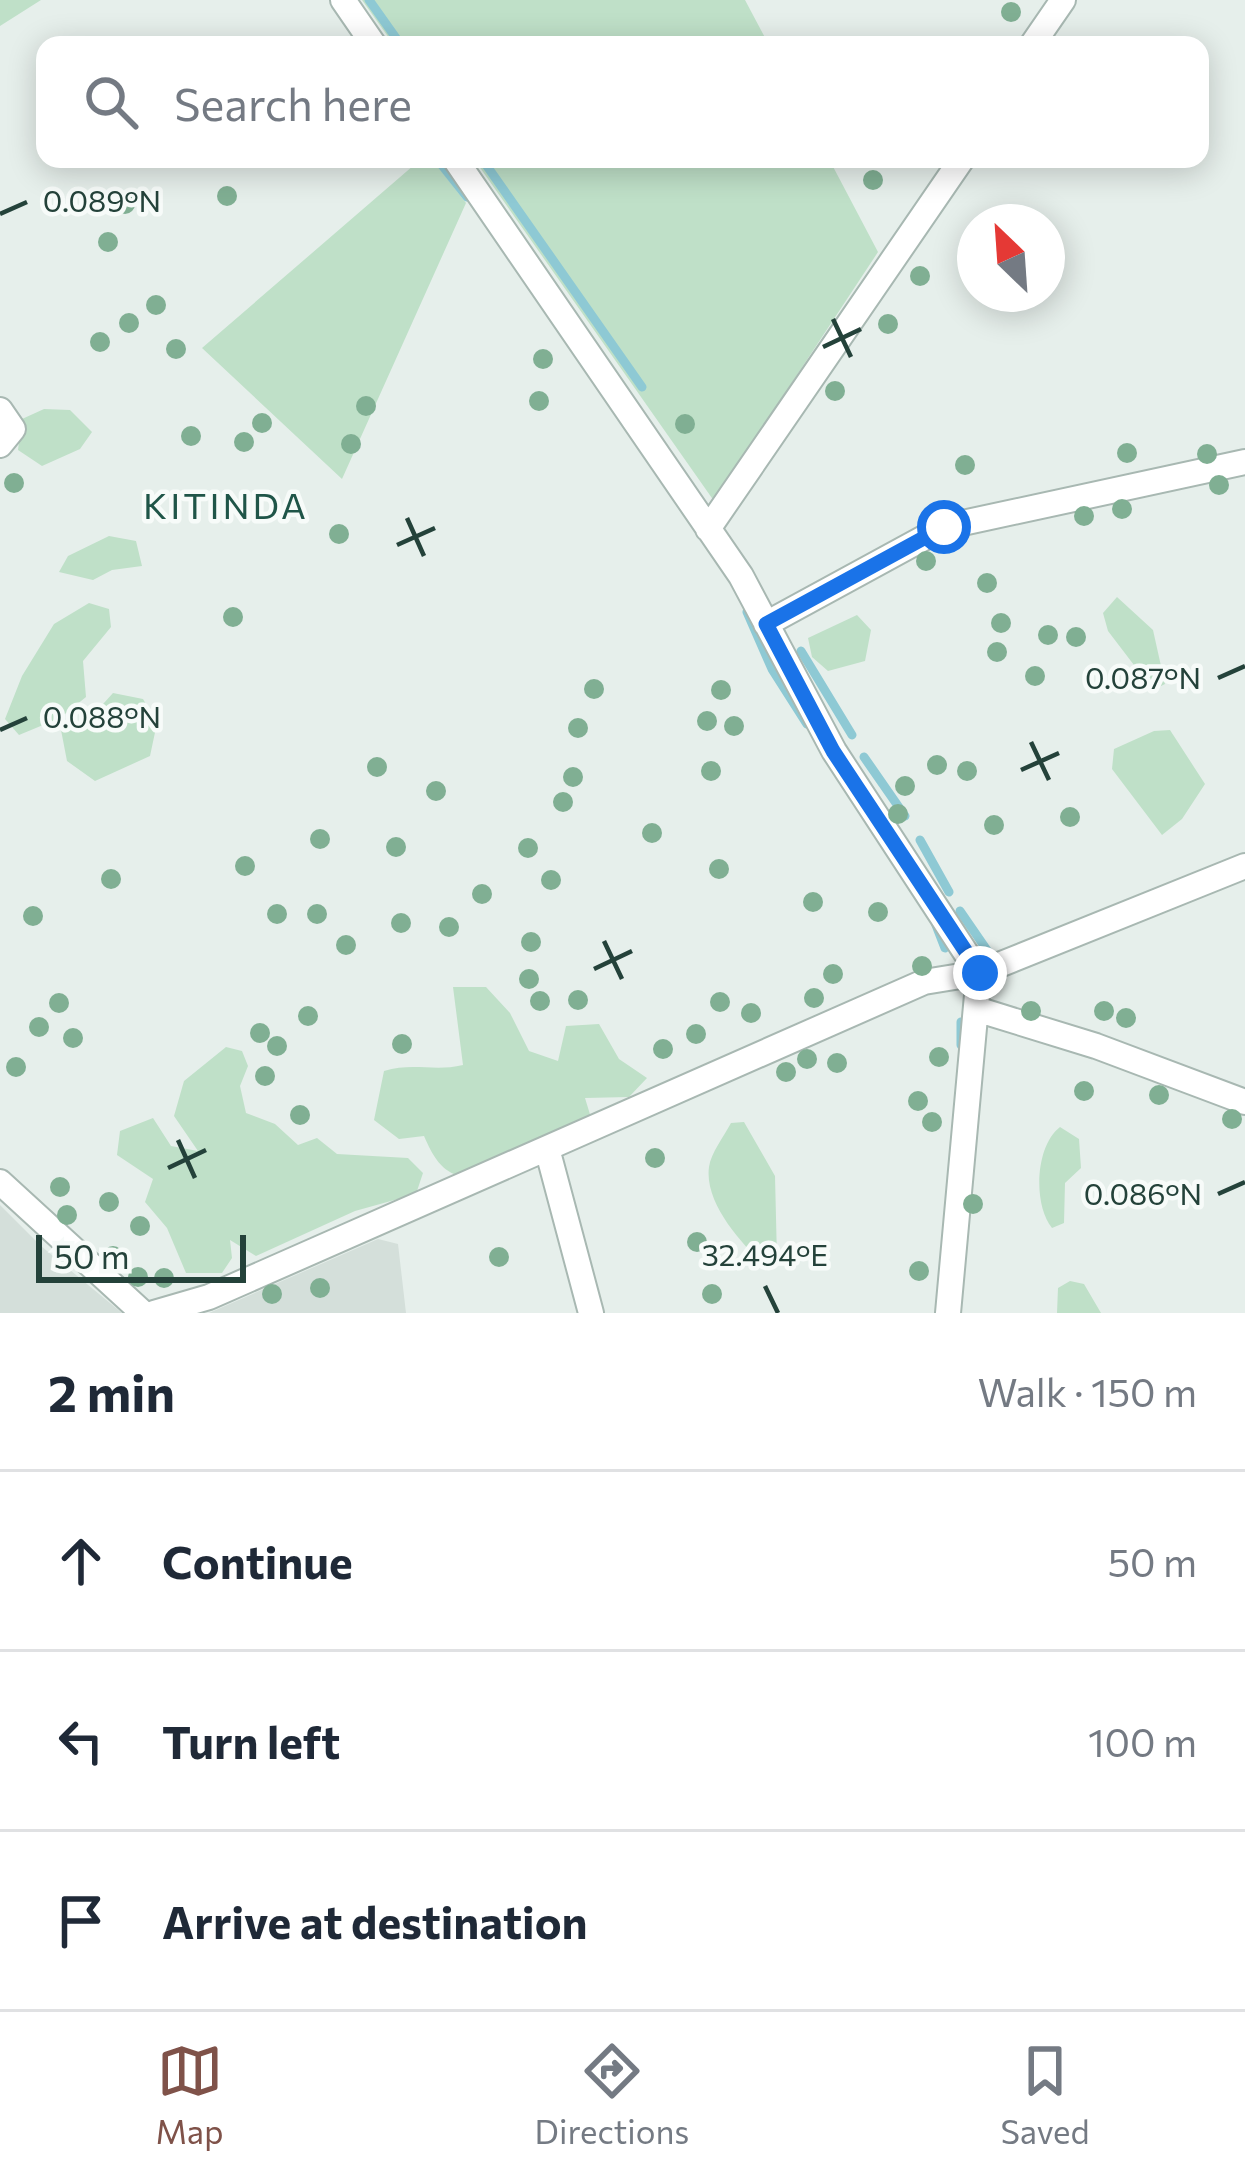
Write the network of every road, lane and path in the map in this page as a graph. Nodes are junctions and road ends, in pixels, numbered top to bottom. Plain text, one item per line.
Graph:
1 (343, 0) edge
2 (1063, 0) edge
3 (368, 36) edge
4 (1038, 36) edge
5 (460, 168) edge
6 (956, 168) edge
7 (0, 410) edge
8 (0, 445) edge
9 (1245, 462) edge
10 (708, 529) junction
11 (766, 624) junction
12 (1245, 866) edge
13 (980, 973) junction
14 (976, 1010) junction
15 (1245, 1102) edge
16 (548, 1152) junction
17 (0, 1182) edge
18 (143, 1313) edge
19 (154, 1313) edge
20 (591, 1313) edge
21 (948, 1313) edge

1 - 3 street
2 - 4 street
5 - 10 street
6 - 10 street
7 - 8 street
9 - 11 street
10 - 11 street
11 - 13 street
12 - 13 street
13 - 14 street
13 - 16 street
14 - 15 street
14 - 21 street
16 - 19 street
16 - 20 street
17 - 18 street

